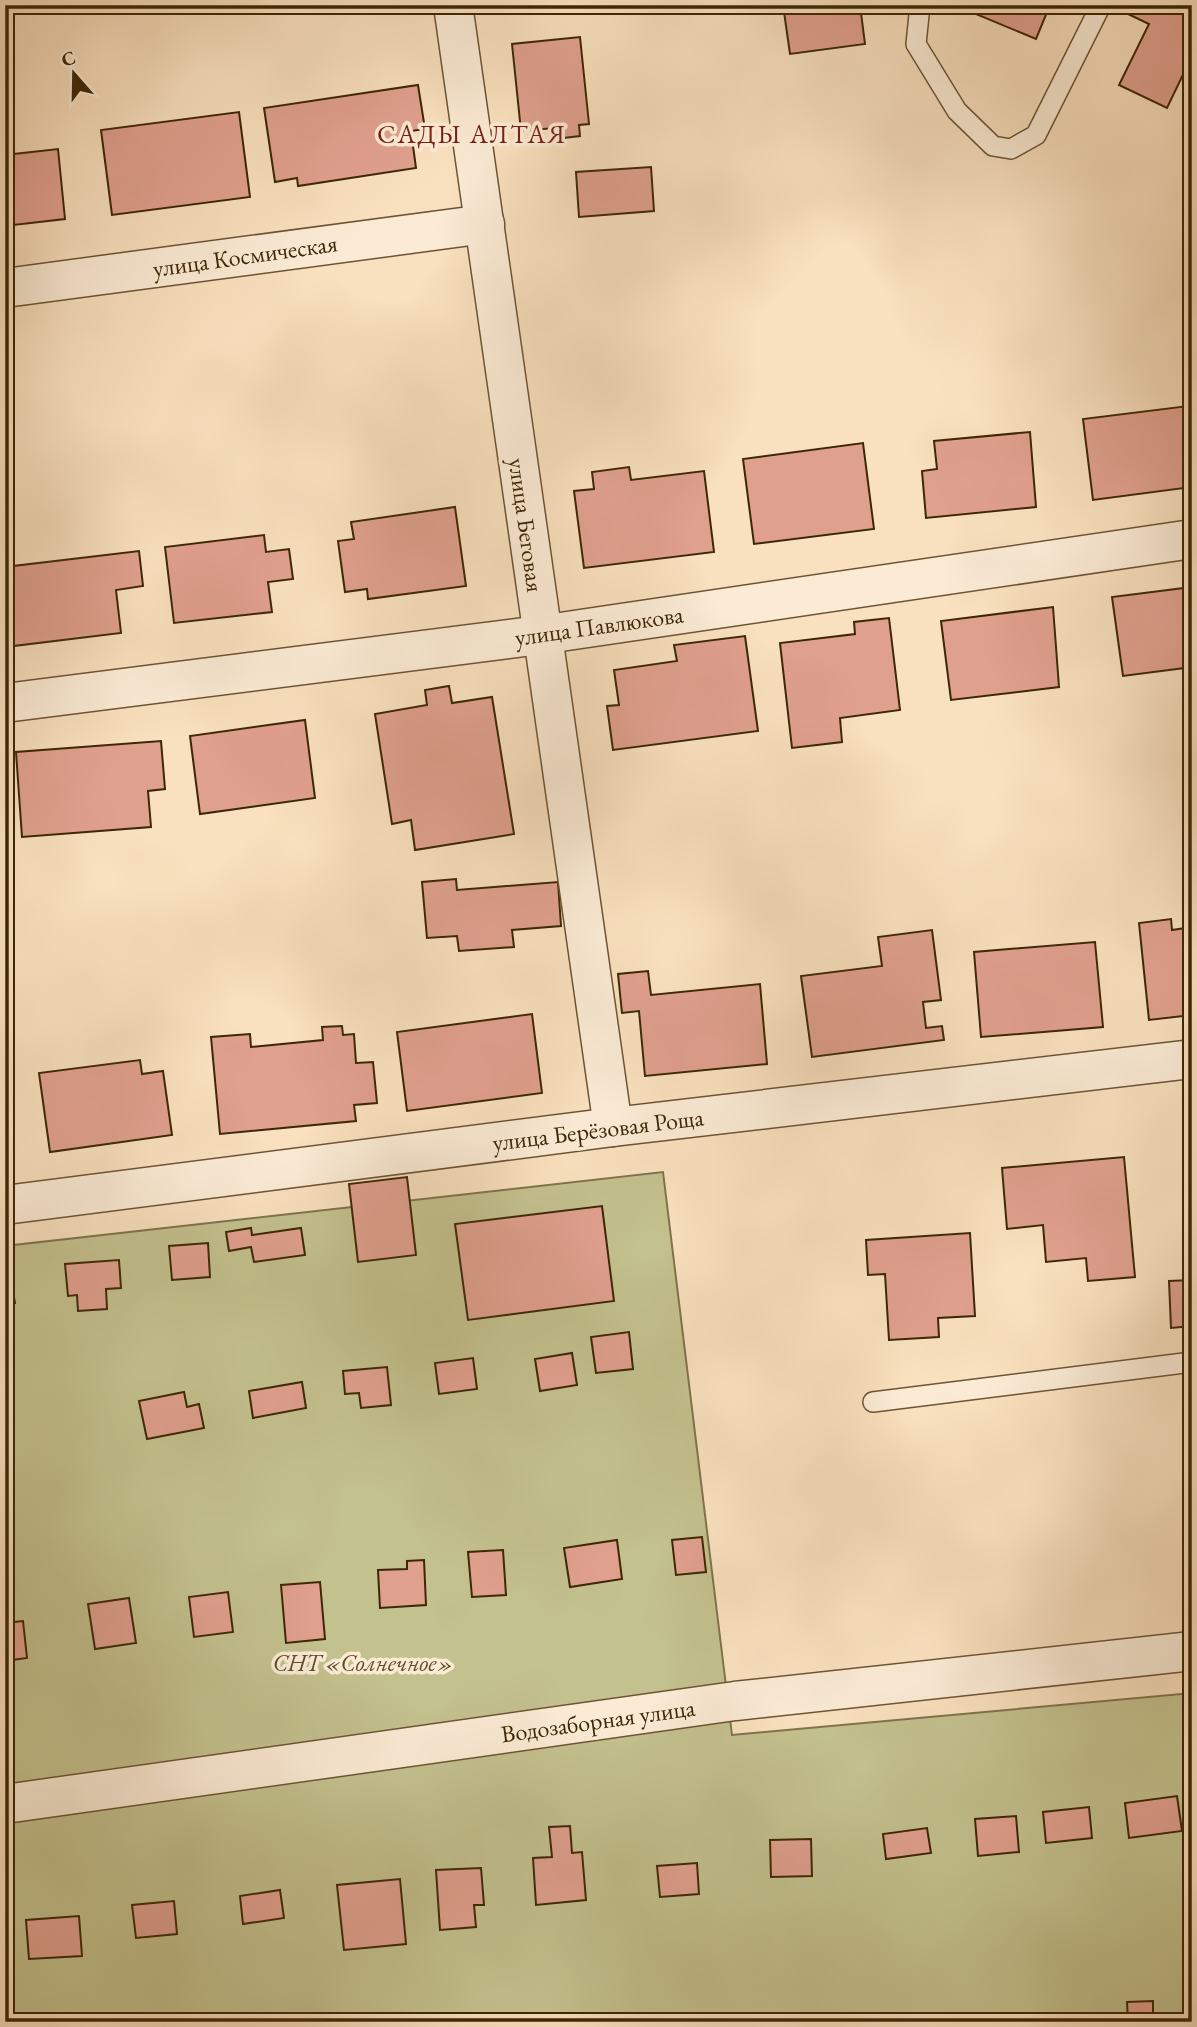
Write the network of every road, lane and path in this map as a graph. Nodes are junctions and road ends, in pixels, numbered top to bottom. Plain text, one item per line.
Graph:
1 (453, 5) edge
2 (920, 5) edge
3 (1101, 5) edge
4 (485, 224) junction
5 (5, 288) edge
6 (1192, 539) edge
7 (540, 635) junction
8 (5, 703) edge
9 (1192, 1059) edge
10 (613, 1127) junction
11 (5, 1205) edge
12 (1192, 1362) edge
13 (873, 1402) dead end
14 (1192, 1651) edge
15 (5, 1804) edge

1 - 4 street, улица Беговая
2 - 3 lane
4 - 5 street, улица Космическая
4 - 7 street, улица Беговая
6 - 7 street, улица Павлюкова
7 - 8 street, улица Павлюкова
7 - 10 street, улица Беговая
9 - 10 street, улица Берёзовая Роща
10 - 11 street, улица Берёзовая Роща
12 - 13 lane
14 - 15 street, Водозаборная улица

